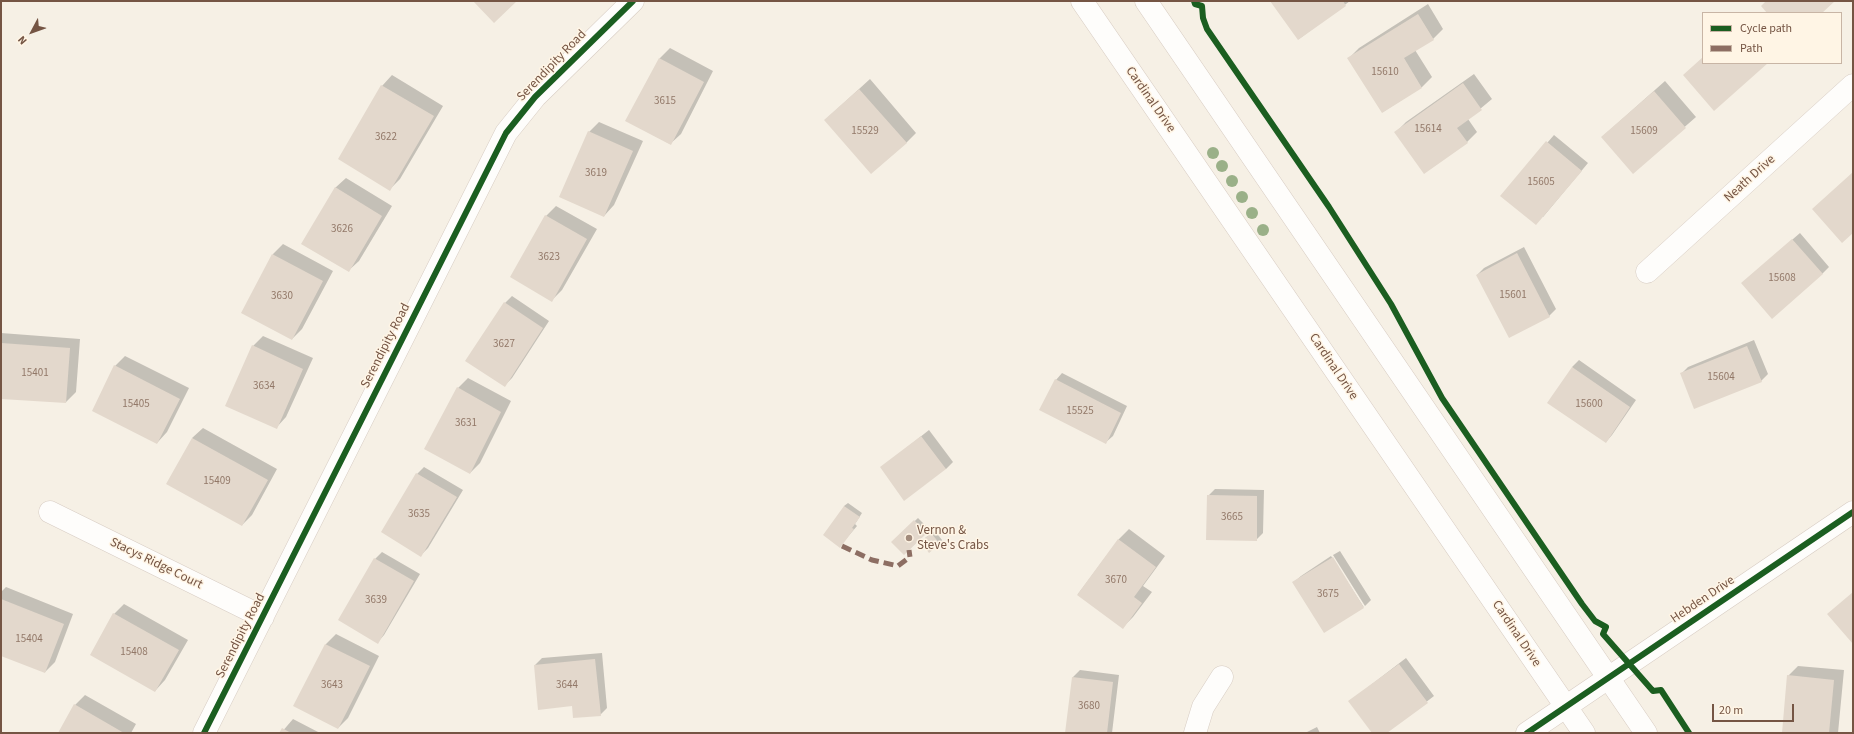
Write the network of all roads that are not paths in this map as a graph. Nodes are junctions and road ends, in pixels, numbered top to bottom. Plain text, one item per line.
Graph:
1 (633, 1) edge
2 (1082, 1) edge
3 (1146, 1) edge
4 (1853, 85) edge
5 (1647, 272) dead end
6 (50, 512) dead end
7 (1853, 512) edge
8 (263, 617) junction
9 (1222, 677) dead end
10 (1608, 678) junction
11 (1566, 707) junction
12 (204, 733) edge
13 (1195, 733) edge
14 (1527, 733) edge
15 (1584, 733) edge
16 (1646, 733) edge

1 - 8 street, Serendipity Road
2 - 11 street, Cardinal Drive
3 - 10 street
4 - 5 street, Neath Drive
6 - 8 street, Stacys Ridge Court
7 - 10 street, Hebden Drive
8 - 12 street, Serendipity Road
9 - 13 street
10 - 11 street, Hebden Drive
10 - 16 street
11 - 14 street, Hebden Drive
11 - 15 street, Cardinal Drive

